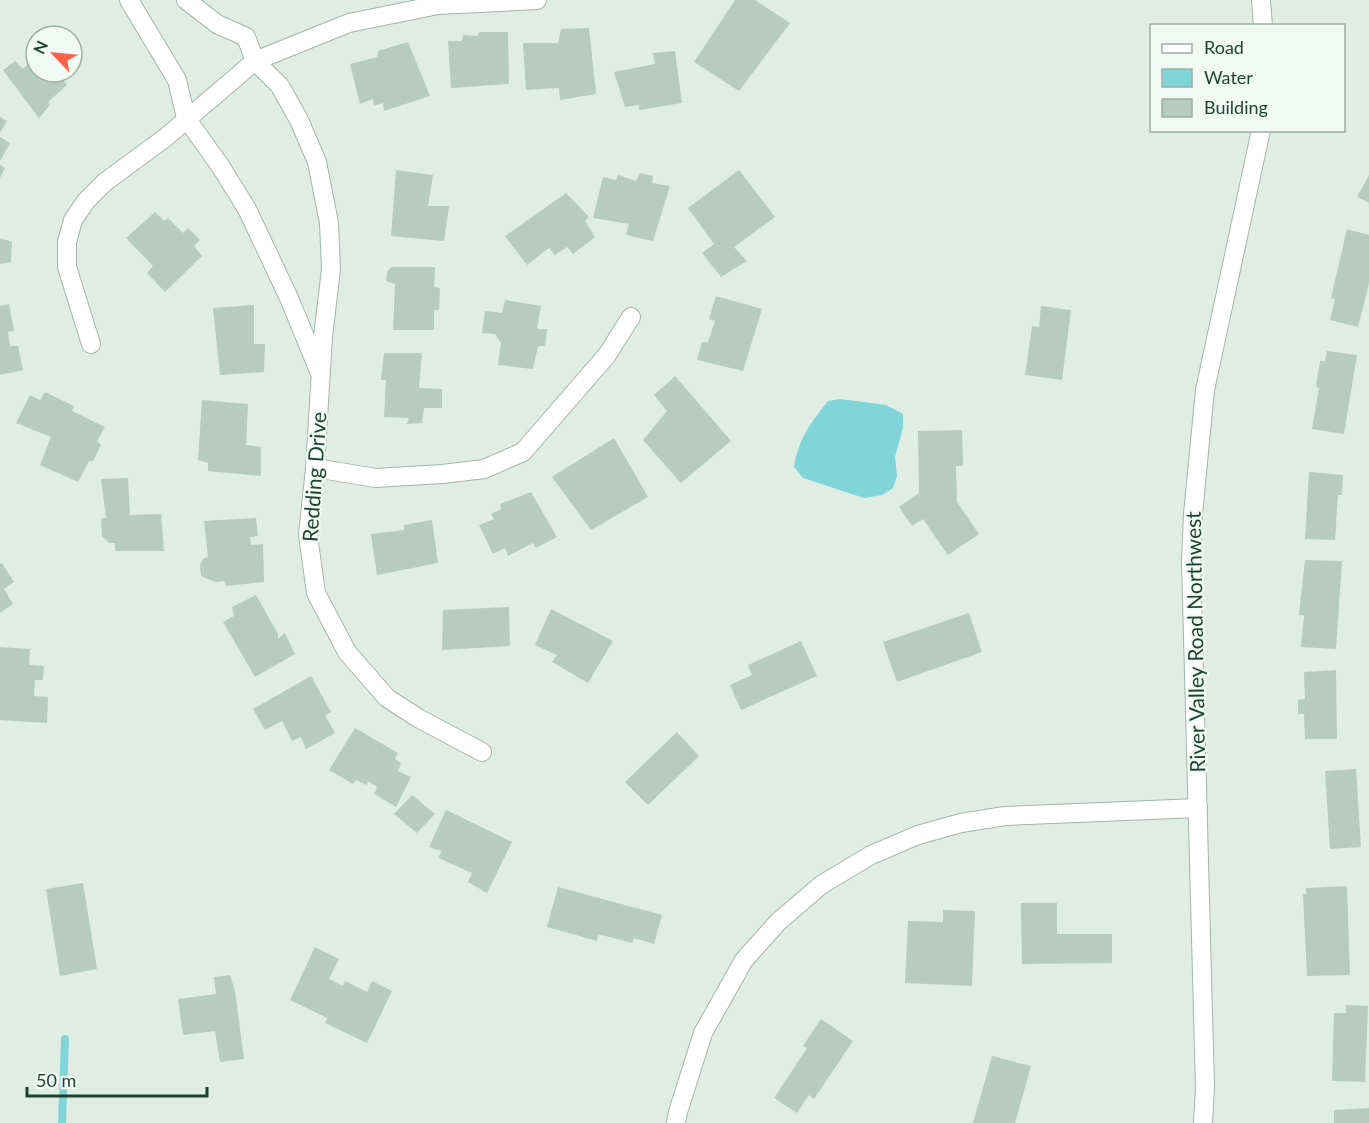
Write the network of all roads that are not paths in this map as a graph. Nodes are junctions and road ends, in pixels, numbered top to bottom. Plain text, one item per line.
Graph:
1 (129, 0) edge
2 (186, 0) edge
3 (537, 0) edge
4 (1261, 0) edge
5 (1263, 24) edge
6 (255, 61) junction
7 (186, 118) junction
8 (1261, 132) edge
9 (631, 317) dead end
10 (91, 344) dead end
11 (321, 376) junction
12 (315, 468) junction
13 (482, 753) dead end
14 (1198, 808) junction
15 (676, 1123) edge
16 (1203, 1123) edge

1 - 7 street, Redding Drive
2 - 6 street, Redding Drive
3 - 6 street
4 - 5 street
6 - 7 street
6 - 11 street, Redding Drive
7 - 10 street
7 - 11 street, Redding Drive
8 - 14 street, River Valley Road Northwest
9 - 12 street
11 - 12 street, Redding Drive
12 - 13 street, Redding Drive
14 - 15 street
14 - 16 street, River Valley Road Northwest

